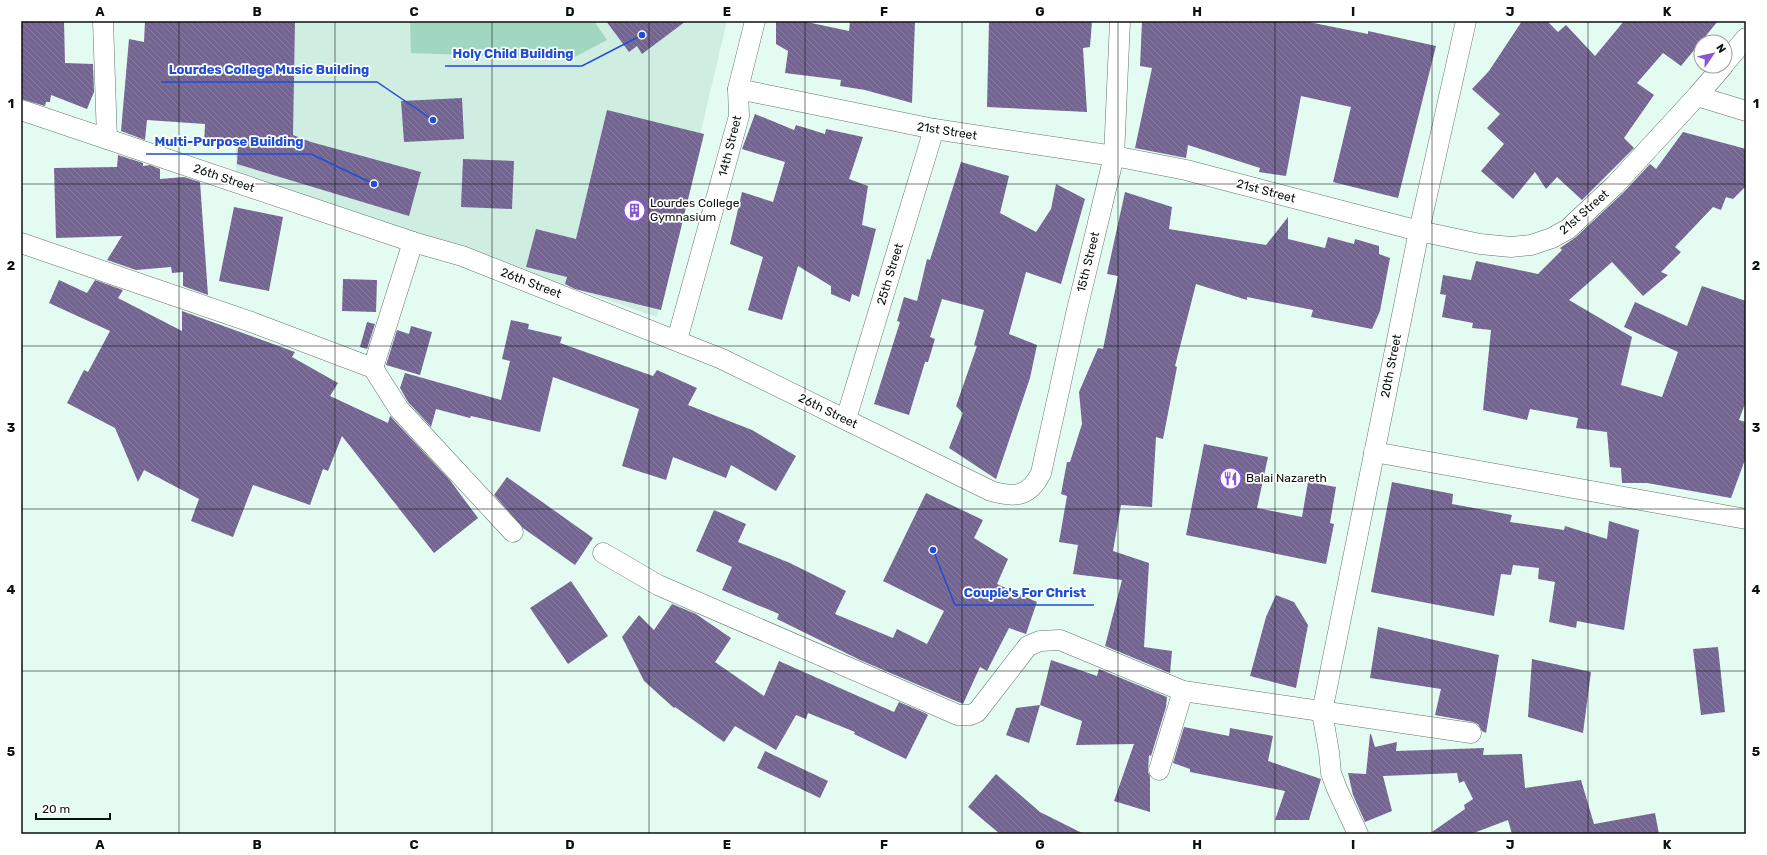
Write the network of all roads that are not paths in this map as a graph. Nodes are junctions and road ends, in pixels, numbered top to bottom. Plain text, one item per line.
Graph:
1 (103, 21) edge
2 (755, 21) edge
3 (1120, 21) edge
4 (1466, 21) edge
5 (1746, 38) edge
6 (1733, 53) edge
7 (1716, 74) edge
8 (738, 89) junction
9 (1697, 96) junction
10 (21, 110) edge
11 (1746, 111) edge
12 (934, 129) junction
13 (107, 139) junction
14 (1114, 156) junction
15 (1419, 231) junction
16 (413, 242) junction
17 (21, 243) edge
18 (677, 340) junction
19 (373, 368) junction
20 (846, 419) junction
21 (1374, 452) junction
22 (1023, 493) joint
23 (1746, 519) edge
24 (513, 532) dead end
25 (603, 553) dead end
26 (1183, 691) junction
27 (1322, 712) junction
28 (1471, 733) dead end
29 (1159, 770) dead end
30 (1358, 834) edge

1 - 13 street
2 - 8 street, 14th Street
3 - 14 street, 15th Street
4 - 15 street, 20th Street
5 - 6 street
7 - 9 street, 21st Street
8 - 12 street, 21st Street
8 - 18 street, 14th Street
9 - 11 street
9 - 15 street, 21st Street
10 - 13 street, 26th Street
12 - 14 street, 21st Street
12 - 20 street, 25th Street
13 - 16 street, 26th Street
14 - 15 street, 21st Street
14 - 22 street, 15th Street
15 - 21 street, 20th Street
16 - 18 street, 26th Street
16 - 19 street
17 - 19 street
18 - 20 street, 26th Street
19 - 24 street
20 - 22 street, 26th Street
21 - 23 street
21 - 27 street, 20th Street
25 - 26 street
26 - 27 street
26 - 29 street
27 - 28 street
27 - 30 street

